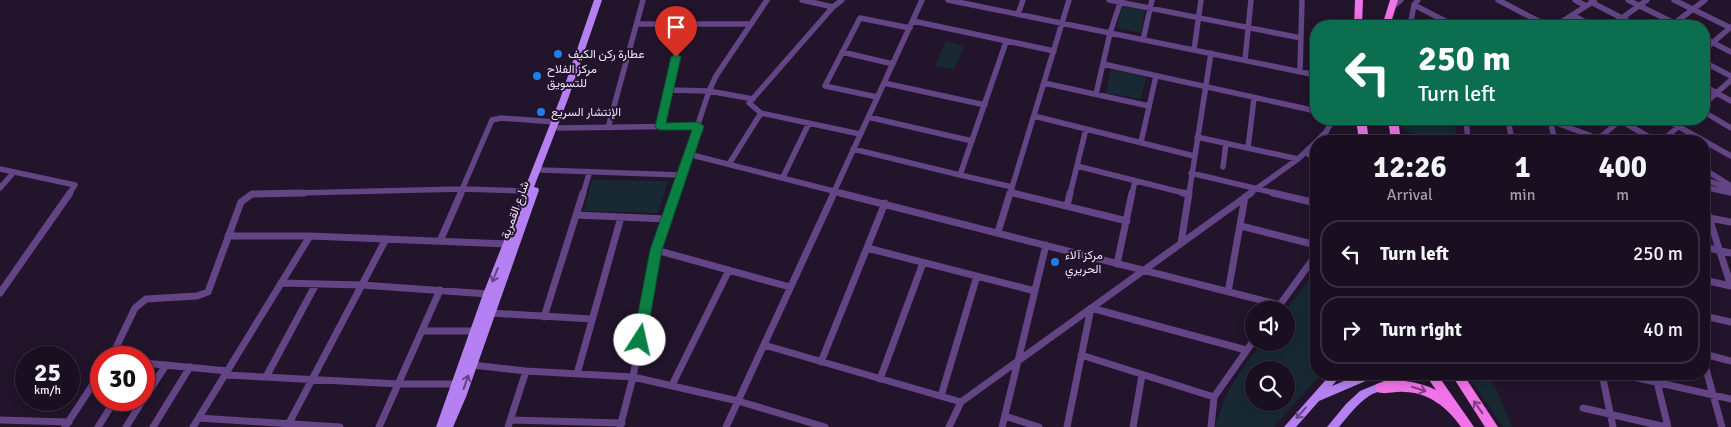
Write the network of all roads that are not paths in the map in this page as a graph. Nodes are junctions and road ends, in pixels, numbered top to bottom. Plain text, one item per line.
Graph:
1 (598, 0) edge
2 (603, 0) edge
3 (643, 0) edge
4 (767, 0) edge
5 (802, 0) edge
6 (842, 0) edge
7 (922, 0) edge
8 (948, 0) edge
9 (1023, 0) edge
10 (1069, 0) edge
11 (1109, 0) edge
12 (1152, 0) edge
13 (1201, 0) edge
14 (1251, 0) edge
15 (1302, 0) edge
16 (1359, 0) edge
17 (1366, 0) edge
18 (1400, 0) edge
19 (1498, 0) edge
20 (1575, 0) edge
21 (1628, 0) edge
22 (1647, 0) edge
23 (1674, 0) edge
24 (1705, 0) edge
25 (1120, 1) edge
26 (1593, 1) edge
27 (973, 2) edge
28 (1391, 2) edge
29 (1416, 2) edge
30 (1586, 6) junction
31 (1639, 6) junction
32 (833, 7) junction
33 (1150, 8) junction
34 (1693, 9) junction
35 (1018, 14) junction
36 (1572, 15) junction
37 (1199, 18) junction
38 (1622, 18) junction
39 (1359, 20) edge
40 (1360, 20) edge
41 (1387, 20) edge
42 (1412, 20) edge
43 (1445, 20) edge
44 (1536, 20) edge
45 (1565, 20) edge
46 (1582, 20) edge
47 (1619, 20) edge
48 (1626, 20) edge
49 (1666, 20) edge
50 (1681, 20) edge
51 (1062, 23) junction
52 (637, 24) junction
53 (683, 24) junction
54 (751, 24) junction
55 (911, 24) junction
56 (1248, 28) junction
57 (1731, 28) edge
58 (1110, 33) junction
59 (1301, 38) junction
60 (1143, 40) junction
61 (1006, 42) junction
62 (1712, 43) joint
63 (1194, 50) junction
64 (1054, 51) junction
65 (842, 52) junction
66 (1731, 52) edge
67 (1211, 53) junction
68 (1245, 60) junction
69 (893, 64) junction
70 (1103, 64) junction
71 (1710, 65) edge
72 (1300, 71) junction
73 (1310, 74) edge
74 (1156, 76) junction
75 (1731, 76) edge
76 (1731, 80) edge
77 (884, 83) junction
78 (1044, 83) junction
79 (1205, 87) junction
80 (668, 90) junction
81 (1710, 90) edge
82 (709, 91) junction
83 (1716, 93) junction
84 (1096, 94) junction
85 (877, 97) junction
86 (1254, 98) junction
87 (1710, 98) edge
88 (753, 99) junction
89 (1731, 101) edge
90 (984, 104) junction
91 (1149, 106) junction
92 (1310, 111) edge
93 (761, 113) junction
94 (1034, 116) junction
95 (1710, 116) edge
96 (868, 117) junction
97 (809, 123) junction
98 (558, 125) junction
99 (1563, 125) edge
100 (1614, 125) edge
101 (1630, 125) edge
102 (698, 126) junction
103 (1678, 126) joint
104 (660, 127) junction
105 (608, 128) junction
106 (1731, 128) edge
107 (1086, 129) junction
108 (860, 134) junction
109 (1586, 135) edge
110 (1603, 135) edge
111 (1646, 135) edge
112 (1668, 135) edge
113 (1694, 135) edge
114 (1197, 137) junction
115 (972, 141) junction
116 (1140, 142) junction
117 (1226, 144) junction
118 (1710, 144) edge
119 (1248, 148) junction
120 (853, 149) junction
121 (1310, 152) edge
122 (688, 154) junction
123 (1194, 156) junction
124 (1731, 156) edge
125 (1298, 159) junction
126 (729, 164) junction
127 (1077, 166) junction
128 (1224, 167) dead end
129 (0, 169) edge
130 (542, 170) junction
131 (14, 172) junction
132 (1191, 173) junction
133 (589, 174) junction
134 (1710, 174) edge
135 (681, 175) junction
136 (960, 175) junction
137 (782, 177) junction
138 (1136, 181) junction
139 (1710, 181) edge
140 (0, 188) edge
141 (1257, 188) junction
142 (1710, 188) edge
143 (462, 189) junction
144 (1011, 189) junction
145 (834, 190) junction
146 (1731, 190) edge
147 (528, 191) junction
148 (1188, 194) junction
149 (1245, 197) junction
150 (1310, 201) edge
151 (886, 203) junction
152 (1067, 206) junction
153 (576, 215) junction
154 (621, 217) junction
155 (1710, 218) edge
156 (666, 219) junction
157 (1127, 220) junction
158 (1731, 222) edge
159 (1241, 226) junction
160 (1710, 226) edge
161 (998, 232) junction
162 (228, 236) junction
163 (310, 236) junction
164 (386, 239) junction
165 (440, 241) junction
166 (1181, 243) junction
167 (1310, 243) edge
168 (508, 244) junction
169 (1046, 244) junction
170 (867, 248) junction
171 (1710, 248) edge
172 (656, 250) junction
173 (1720, 250) junction
174 (1731, 253) edge
175 (923, 263) junction
176 (1310, 263) edge
177 (1117, 264) junction
178 (729, 270) junction
179 (1143, 270) junction
180 (977, 276) junction
181 (1710, 281) edge
182 (281, 283) junction
183 (316, 284) junction
184 (362, 286) junction
185 (790, 286) junction
186 (1731, 286) edge
187 (440, 290) junction
188 (1035, 291) junction
189 (1228, 292) junction
190 (0, 293) edge
191 (488, 294) junction
192 (1258, 301) edge
193 (1282, 301) edge
194 (1091, 308) junction
195 (490, 313) junction
196 (544, 317) junction
197 (1710, 317) edge
198 (592, 319) junction
199 (1731, 322) edge
200 (422, 331) junction
201 (474, 331) junction
202 (764, 345) junction
203 (117, 346) edge
204 (1245, 350) edge
205 (1245, 351) edge
206 (1081, 356) junction
207 (1710, 356) edge
208 (1019, 360) junction
209 (1731, 361) edge
210 (821, 362) junction
211 (155, 364) edge
212 (166, 365) junction
213 (472, 365) junction
214 (190, 367) junction
215 (526, 371) junction
216 (226, 373) junction
217 (577, 374) junction
218 (1142, 374) junction
219 (266, 377) junction
220 (633, 377) junction
221 (312, 379) junction
222 (880, 379) junction
223 (1332, 380) edge
224 (1357, 380) edge
225 (1396, 380) edge
226 (1435, 380) edge
227 (1460, 380) edge
228 (1603, 380) edge
229 (1648, 380) edge
230 (1709, 380) edge
231 (155, 382) edge
232 (1657, 382) junction
233 (399, 384) junction
234 (456, 384) junction
235 (672, 385) junction
236 (1381, 388) junction
237 (90, 389) edge
238 (1713, 395) junction
239 (941, 396) junction
240 (1214, 397) junction
241 (1315, 398) junction
242 (1731, 399) edge
243 (738, 400) junction
244 (961, 402) junction
245 (1453, 408) junction
246 (1583, 408) dead end
247 (108, 411) edge
248 (137, 411) edge
249 (1610, 414) junction
250 (1005, 416) junction
251 (199, 418) junction
252 (0, 420) edge
253 (13, 420) junction
254 (509, 423) edge
255 (39, 424) edge
256 (67, 424) edge
257 (246, 424) edge
258 (559, 424) edge
259 (801, 424) edge
260 (288, 425) edge
261 (621, 425) edge
262 (8, 427) edge
263 (98, 427) edge
264 (126, 427) edge
265 (153, 427) edge
266 (193, 427) edge
267 (340, 427) edge
268 (379, 427) edge
269 (441, 427) edge
270 (448, 427) edge
271 (726, 427) edge
272 (825, 427) edge
273 (949, 427) edge
274 (1002, 427) edge
275 (1039, 427) edge
276 (1067, 427) edge
277 (1132, 427) edge
278 (1211, 427) edge
279 (1289, 427) edge
280 (1332, 427) edge
281 (1468, 427) edge
282 (1492, 427) edge
283 (1613, 427) edge
284 (1667, 427) edge
285 (1722, 427) edge

1 - 98 street
2 - 98 street, شارع القمرية
3 - 52 street
4 - 54 street
5 - 32 street
6 - 32 street
7 - 55 street
8 - 27 street
9 - 35 street
10 - 51 street
11 - 25 street
12 - 33 street
13 - 37 street
14 - 56 street
15 - 59 street
16 - 39 main road
17 - 40 main road
18 - 28 street
19 - 44 street
20 - 30 street
21 - 31 street
22 - 31 street
23 - 34 street
24 - 34 street
25 - 33 street
25 - 58 street
26 - 30 street
26 - 38 street
27 - 35 street
28 - 41 main road
29 - 42 street
29 - 43 street
30 - 36 street
31 - 38 street
31 - 49 street
32 - 88 street
33 - 37 street
33 - 60 street
34 - 50 street
34 - 57 street
35 - 51 street
36 - 45 street
36 - 46 street
37 - 56 street
37 - 63 street
38 - 47 street
38 - 48 street
51 - 58 street
51 - 64 street
52 - 53 street
52 - 105 street
53 - 54 street
53 - 80 street
54 - 82 street
55 - 61 street
55 - 65 street
55 - 69 street
56 - 59 street
56 - 68 street
57 - 62 street
58 - 60 street
58 - 70 street
59 - 72 street
60 - 63 street
61 - 64 street
61 - 90 street
62 - 66 street
63 - 67 street
64 - 78 street
65 - 69 street
65 - 85 street
67 - 68 street
67 - 79 street
68 - 72 street
69 - 77 street
70 - 74 street
70 - 84 street
71 - 75 street
72 - 73 street
74 - 79 street
74 - 91 street
76 - 83 street
77 - 85 street
77 - 90 street
78 - 84 street
78 - 94 street
79 - 86 street
79 - 114 street
80 - 82 street
80 - 104 street
81 - 83 street
82 - 88 street
82 - 102 street
83 - 87 street
83 - 89 street
84 - 91 street
85 - 96 street
86 - 92 street
86 - 119 street
88 - 93 street
90 - 115 street
91 - 116 street
93 - 97 street
93 - 126 street
94 - 107 street
94 - 144 street
95 - 106 street
96 - 108 street
96 - 115 street
97 - 108 street
97 - 137 street
98 - 105 street
98 - 130 street, شارع القمرية
98 - 143 street
98 - 147 street
99 - 109 street
100 - 110 street
101 - 111 street
102 - 104 street
102 - 122 street
103 - 112 street
103 - 113 street
104 - 105 street
107 - 116 street
107 - 127 street
108 - 120 street
114 - 117 street
114 - 123 street
115 - 136 street
116 - 123 street
117 - 119 street
117 - 128 street
118 - 124 street
119 - 125 street
120 - 136 street
120 - 145 street
121 - 125 street
122 - 126 street
122 - 135 street
123 - 132 street
125 - 141 street
126 - 137 street
127 - 138 street
127 - 152 street
129 - 131 street
130 - 133 street
130 - 195 street, شارع القمرية
131 - 140 street
131 - 190 street
132 - 141 street
132 - 148 street
133 - 135 street
133 - 153 street
134 - 146 street
135 - 156 street
136 - 144 street
137 - 145 street
138 - 148 street
138 - 157 street
139 - 146 street
141 - 149 street
141 - 150 street
142 - 146 street
143 - 147 street
143 - 162 street
143 - 165 street
144 - 152 street
144 - 161 street
145 - 151 street
145 - 185 street
147 - 168 street
148 - 166 street
149 - 159 street
149 - 166 street
151 - 161 street
151 - 170 street
152 - 157 street
153 - 154 street
153 - 196 street
154 - 156 street
154 - 198 street
155 - 158 street
156 - 172 street
157 - 177 street
159 - 167 street
159 - 189 street
160 - 173 street
161 - 169 street
162 - 163 street
162 - 203 street
163 - 164 street
163 - 182 street
164 - 165 street
164 - 184 street
165 - 168 street
166 - 179 street
168 -> 191 street
169 - 177 street
169 - 188 street
170 - 175 street
170 - 210 street
171 - 173 street
172 - 178 street
172 - 220 street
173 - 174 street
173 - 186 street
175 - 180 street
175 - 222 street
176 - 193 street
177 - 179 street
178 - 185 street
178 - 235 street
179 - 189 street
179 - 194 street
180 - 188 street
180 - 239 street
181 - 186 street
182 - 183 street
182 - 216 street
183 - 184 street
183 - 219 street
184 - 187 street
184 - 221 street
185 - 202 street
187 - 191 street
187 - 200 street
188 - 208 street
189 - 192 street
191 - 201 street
194 - 204 street
194 - 206 street
194 - 208 street
195 - 196 street
195 - 213 street, شارع القمرية
196 - 198 street
197 - 199 street
198 - 217 street
200 - 201 street
200 - 233 street
201 - 234 street
202 - 210 street
202 - 243 street
205 - 240 street
206 - 218 street
206 - 276 street
207 - 209 street
208 - 244 street
208 - 250 street
210 - 222 street
211 - 212 street
212 - 214 street
212 - 231 street
213 - 215 street
270 -> 213 street, شارع القمرية
214 - 216 street
214 - 265 street
215 - 217 street
215 - 254 street
216 - 219 street
216 - 251 street
217 - 220 street
218 - 240 street
218 - 277 street
219 - 221 street
220 - 235 street
220 - 261 street
221 - 233 street
221 - 260 street
222 - 239 street
223 - 241 street
224 - 241 street
225 - 236 street
226 - 245 main road
282 -> 227 main road
228 - 249 street
229 - 232 street
230 - 238 street
232 - 238 street
232 - 284 street
233 - 234 street
233 - 268 street
234 - 269 street
235 - 243 street
236 -> 245 main road
236 - 280 street
237 - 256 street
238 - 242 street
238 - 285 street
239 - 244 street
240 - 278 street
241 -> 279 street
243 - 259 street
243 - 271 street
244 - 273 street
245 - 281 main road
246 - 249 street
247 - 263 street
248 - 264 street
249 - 283 street
249 - 284 street
250 - 274 street
250 - 275 street
251 - 257 street
251 - 266 street
252 - 253 street
253 - 255 street
253 - 262 street
254 - 258 street
255 - 256 street
257 - 260 street
258 - 261 street
259 - 272 street
260 - 267 street

